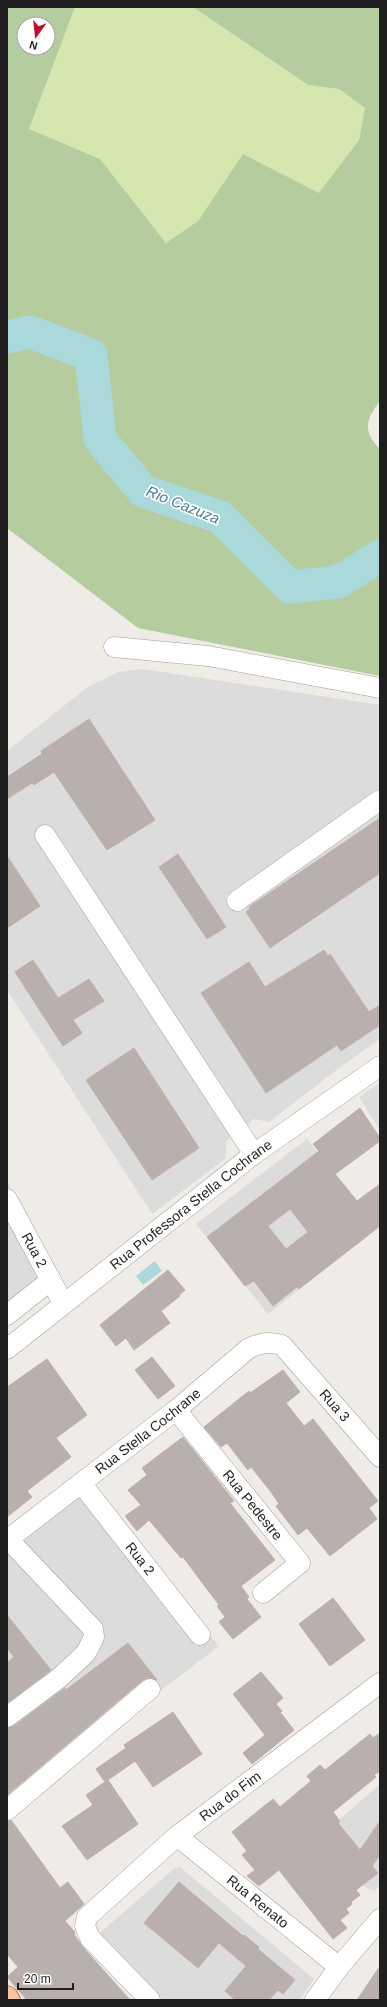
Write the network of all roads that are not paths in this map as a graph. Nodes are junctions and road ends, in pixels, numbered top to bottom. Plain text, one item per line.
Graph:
1 (114, 647) dead end
2 (380, 688) edge
3 (380, 800) edge
4 (45, 835) dead end
5 (237, 901) dead end
6 (380, 1066) edge
7 (254, 1154) junction
8 (7, 1199) edge
9 (51, 1280) junction
10 (63, 1303) junction
11 (7, 1315) edge
12 (7, 1349) edge
13 (290, 1353) joint
14 (176, 1410) junction
15 (380, 1457) edge
16 (81, 1483) junction
17 (8, 1540) edge
18 (263, 1593) dead end
19 (200, 1635) dead end
20 (380, 1683) edge
21 (150, 1689) dead end
22 (7, 1717) edge
23 (7, 1810) edge
24 (177, 1836) junction
25 (380, 1919) edge
26 (339, 1967) junction
27 (7, 1997) edge
28 (9, 2000) edge
29 (150, 2000) edge
30 (315, 2000) edge

1 - 2 street
3 - 5 street
4 - 7 street
6 - 7 street, Rua Professora Stella Cochrane
7 - 10 street, Rua Professora Stella Cochrane
8 - 9 street, Rua 2
9 - 10 street, Rua 2
9 - 11 street, Rua 2
10 - 12 street, Rua Professora Stella Cochrane
13 - 14 street, Rua Stella Cochrane
13 - 15 street, Rua 3
14 - 16 street, Rua Stella Cochrane
14 - 18 street, Rua Pedestre
16 - 17 street, Rua Stella Cochrane
16 - 19 street, Rua 2
17 - 22 street
20 - 24 street, Rua do Fim
21 - 23 street
24 - 26 street, Rua Renato
24 - 29 street, Rua do Fim
25 - 26 street
26 - 30 street
27 - 28 main road

